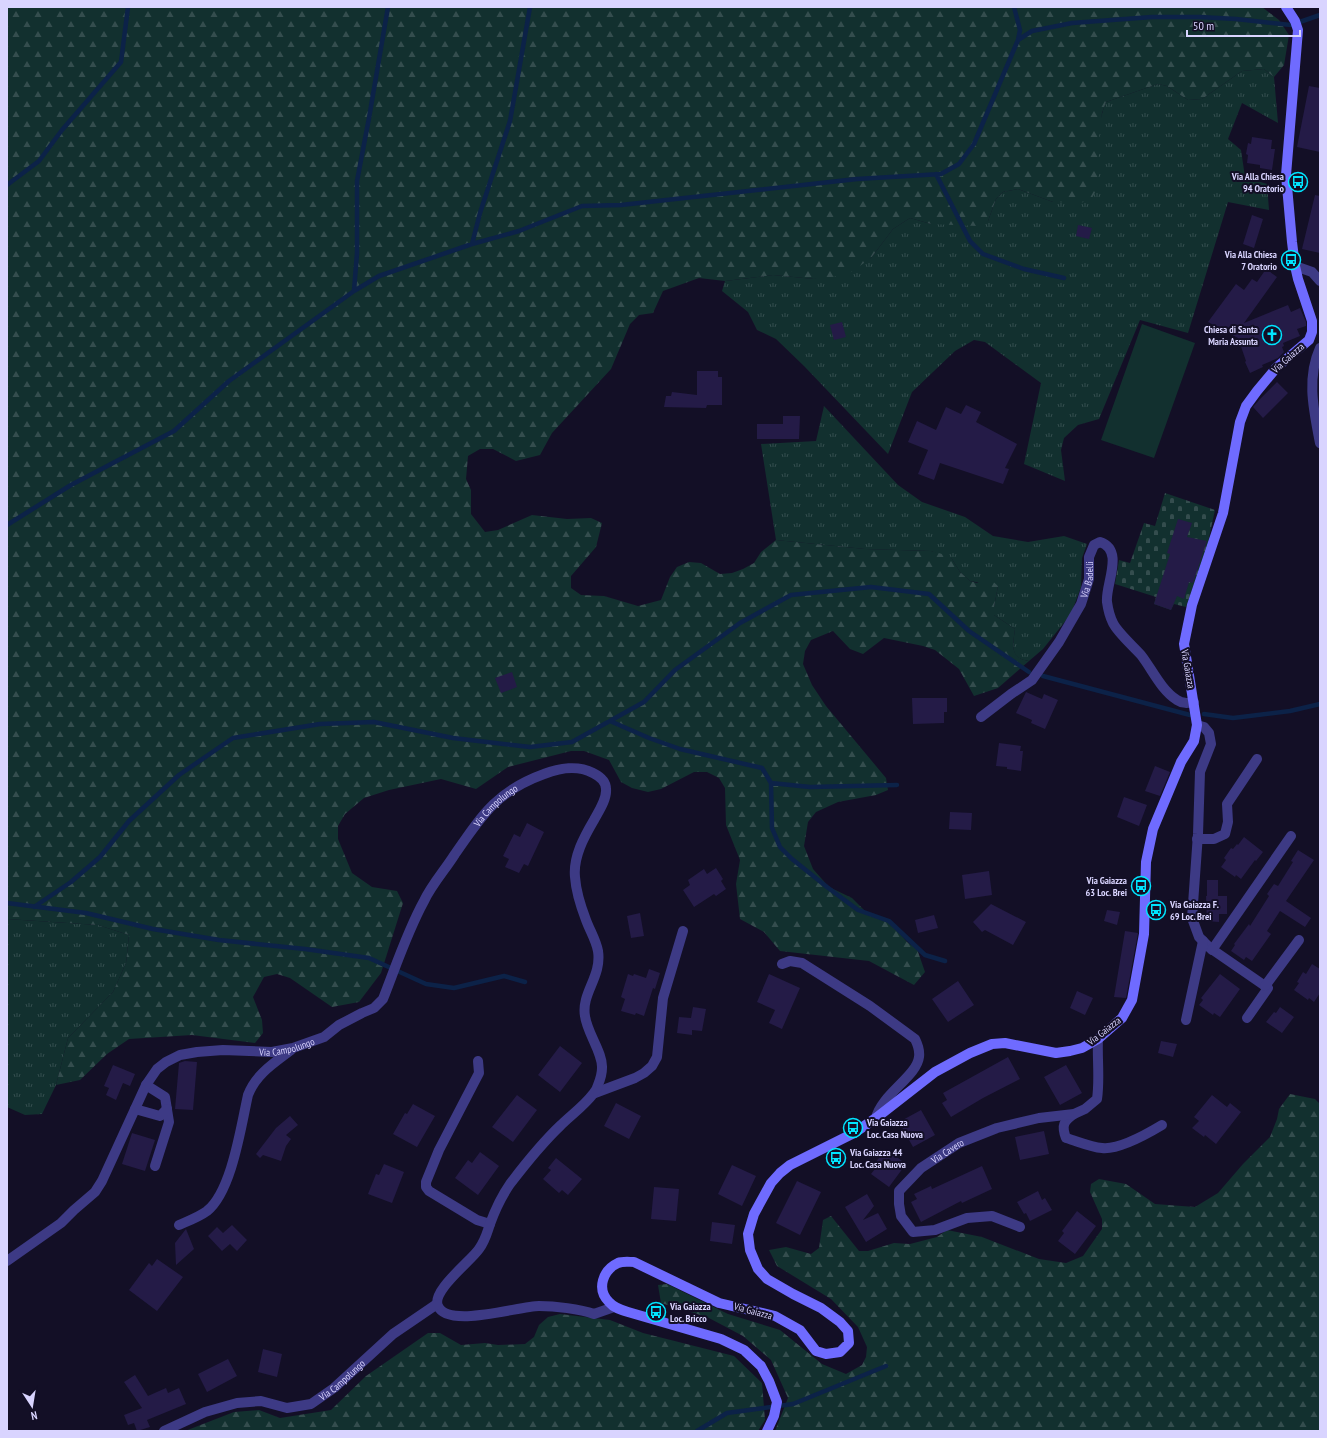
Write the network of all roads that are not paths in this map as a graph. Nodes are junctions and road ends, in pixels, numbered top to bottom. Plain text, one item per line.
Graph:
1 (1286, 7) edge
2 (1295, 266) junction
3 (1320, 281) edge
4 (1320, 348) edge
5 (1320, 443) edge
6 (1194, 702) junction
7 (982, 717) dead end
8 (1197, 725) junction
9 (1257, 759) dead end
10 (1291, 836) dead end
11 (1197, 839) junction
12 (683, 931) dead end
13 (1299, 940) dead end
14 (1203, 941) junction
15 (1212, 950) junction
16 (782, 964) dead end
17 (1265, 986) junction
18 (1247, 1018) dead end
19 (1186, 1020) dead end
20 (1098, 1039) junction
21 (293, 1048) junction
22 (478, 1061) dead end
23 (146, 1085) junction
24 (595, 1093) junction
25 (135, 1109) junction
26 (167, 1109) junction
27 (1074, 1114) junction
28 (876, 1118) junction
29 (1162, 1125) dead end
30 (156, 1166) dead end
31 (490, 1224) junction
32 (179, 1225) dead end
33 (1020, 1227) dead end
34 (7, 1262) edge
35 (437, 1304) junction
36 (614, 1307) junction
37 (164, 1431) edge
38 (767, 1431) edge

1 - 2 main road, Via Gaiazza
2 - 3 street
2 - 6 main road, Via Gaiazza
4 - 5 street
6 - 7 street, Via Badelli
6 - 8 main road, Via Gaiazza
8 - 11 street
8 - 20 main road, Via Gaiazza
9 - 11 street
10 - 15 street
11 - 14 street
12 - 24 street
13 - 17 street
14 - 15 street
14 - 19 street
15 - 17 street
16 - 28 street, Via Gaiazza
17 - 18 street
20 - 27 street, Via Cavero
20 - 28 main road, Via Gaiazza
21 - 23 street, Via Campolungo
21 - 24 street, Via Campolungo
21 - 32 street
22 - 31 street
23 - 25 street, Via Campolungo
23 - 26 street
24 - 31 street
25 - 26 street
25 - 34 street, Via Campolungo
26 - 30 street
27 - 29 street
27 - 33 street, Via Cavero
28 - 36 main road, Via Gaiazza
31 - 35 street
35 - 36 street
35 - 37 street, Via Campolungo
36 - 38 main road

